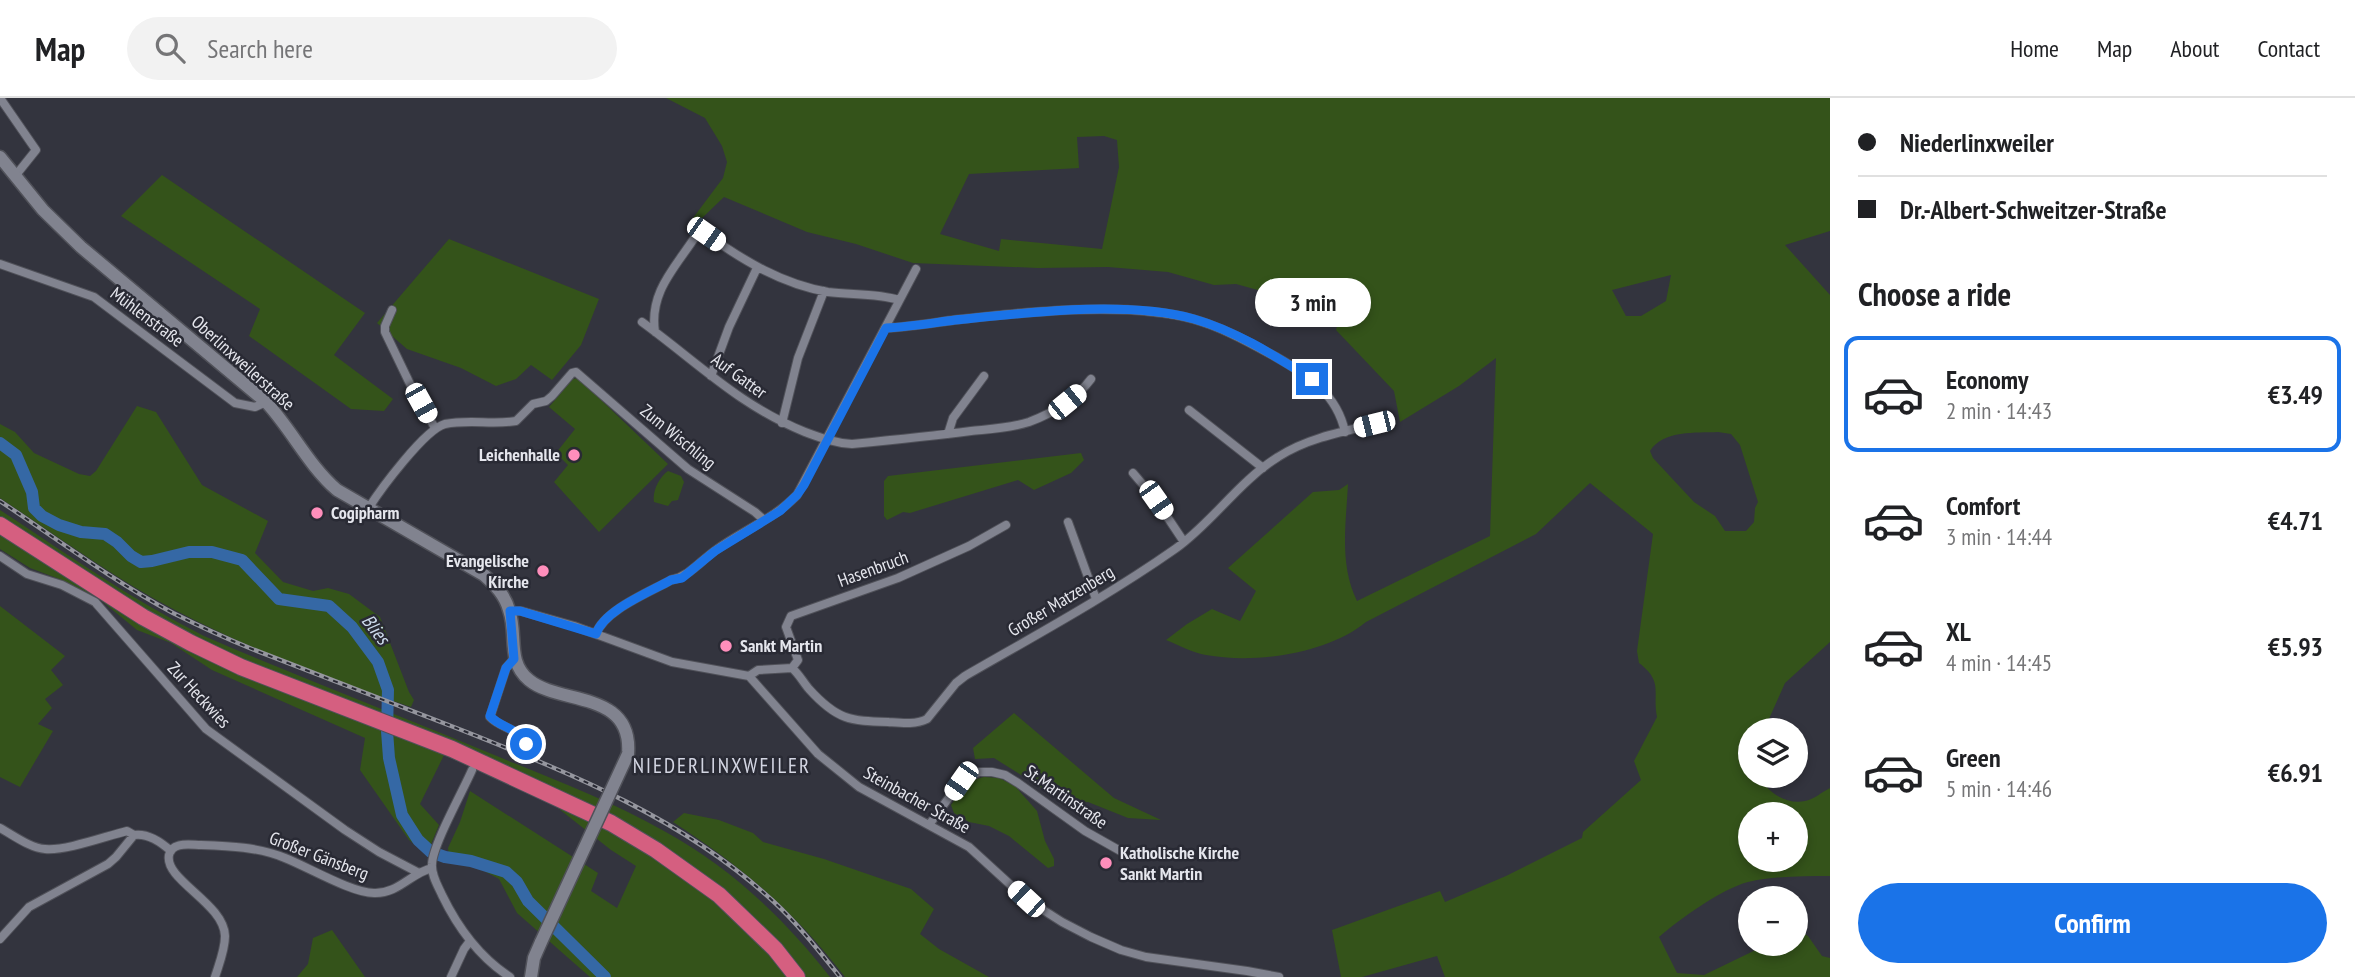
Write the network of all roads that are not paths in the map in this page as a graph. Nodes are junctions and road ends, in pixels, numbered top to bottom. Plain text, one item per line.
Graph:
1 (0, 98) edge
2 (0, 157) edge
3 (16, 175) junction
4 (0, 264) edge
5 (757, 268) junction
6 (916, 269) dead end
7 (824, 291) junction
8 (899, 300) junction
9 (392, 310) dead end
10 (642, 322) dead end
11 (886, 328) junction
12 (655, 332) junction
13 (711, 376) junction
14 (984, 376) dead end
15 (1091, 379) dead end
16 (266, 402) junction
17 (1189, 410) dead end
18 (1389, 421) dead end
19 (782, 423) junction
20 (435, 428) junction
21 (1345, 432) junction
22 (948, 434) junction
23 (826, 440) junction
24 (1263, 468) junction
25 (1133, 473) dead end
26 (368, 509) junction
27 (764, 520) junction
28 (1068, 522) dead end
29 (0, 525) edge
30 (1006, 526) dead end
31 (1184, 542) junction
32 (0, 556) edge
33 (1096, 599) junction
34 (510, 611) junction
35 (596, 634) junction
36 (514, 659) junction
37 (795, 664) junction
38 (749, 676) junction
39 (526, 744) dead end
40 (472, 770) dead end
41 (929, 825) junction
42 (0, 828) edge
43 (134, 835) junction
44 (171, 851) junction
45 (1124, 853) dead end
46 (432, 869) junction
47 (419, 873) junction
48 (0, 939) edge
49 (470, 941) junction
50 (215, 977) edge
51 (451, 977) edge
52 (510, 977) edge
53 (531, 977) edge
54 (797, 977) edge
55 (1279, 977) edge

1 - 3 street
2 - 3 main road, Oberlinxweilerstraße
3 - 16 main road, Oberlinxweilerstraße
4 - 16 street, Mühlenstraße
5 - 7 street
5 - 12 street
5 - 13 street
6 - 8 street
7 - 8 street
7 - 19 street
8 - 11 street
9 - 20 street
10 - 12 street, Auf Gatter
11 - 21 street
11 - 23 street
12 - 13 street, Auf Gatter
13 - 19 street, Auf Gatter
14 - 22 street
15 - 22 street, Auf Gatter
16 - 26 main road, Oberlinxweilerstraße
17 - 24 street
18 - 21 street, Großer Matzenberg
19 - 23 street, Auf Gatter
20 - 26 street
20 - 27 street, Zum Wischling
21 - 24 street, Großer Matzenberg
22 - 23 street, Auf Gatter
23 - 27 street
24 - 31 street, Großer Matzenberg
25 - 31 street
26 - 34 main road, Oberlinxweilerstraße
27 - 35 street
28 - 33 street
29 - 54 highway
30 - 37 street, Hasenbruch
31 - 33 street, Großer Matzenberg
32 - 47 street, Zur Heckwies
33 - 37 street, Großer Matzenberg
34 - 35 street
34 - 36 main road, Oberlinxweilerstraße
35 - 38 street
36 - 39 street
36 - 53 main road, bridge
37 - 38 street
38 - 41 street, Steinbacher Straße
40 - 46 street
41 - 45 street, St.Martinstraße
41 - 55 street, Steinbacher Straße
42 - 43 street
43 - 44 street
43 - 48 street
44 - 47 street, Großer Gänsberg
44 - 50 street
46 - 47 street, Großer Gänsberg
46 - 49 street
49 - 51 street
49 - 52 street

